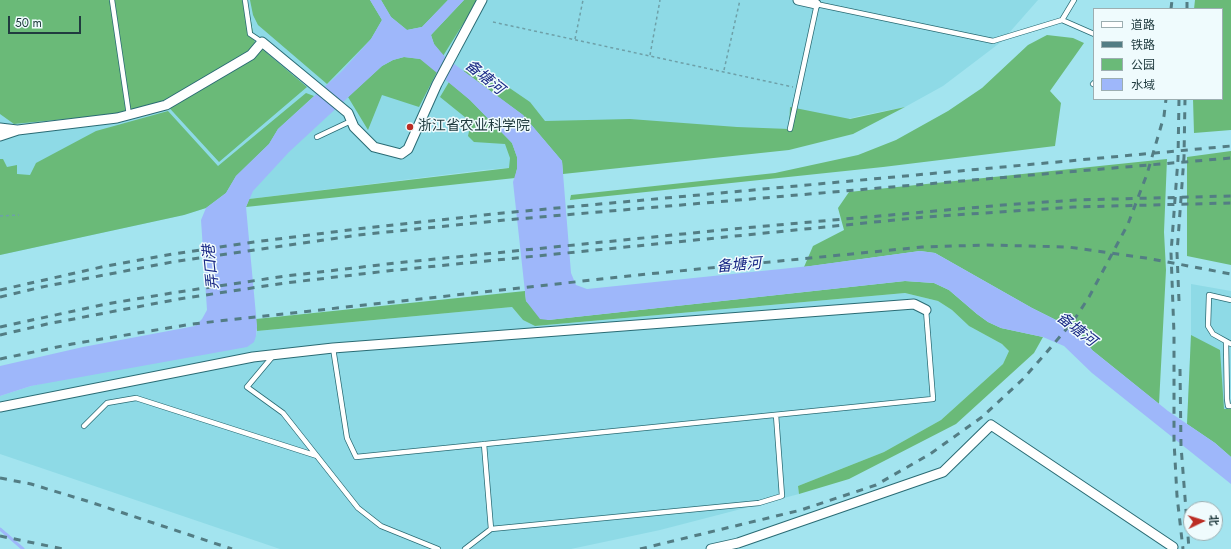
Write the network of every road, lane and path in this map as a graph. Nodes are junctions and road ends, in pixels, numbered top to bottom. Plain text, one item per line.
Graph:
1 (112, 0) edge
2 (245, 0) edge
3 (482, 0) edge
4 (583, 0) edge
5 (660, 0) edge
6 (740, 0) edge
7 (798, 0) edge
8 (1074, 0) edge
9 (817, 2) edge
10 (1062, 20) junction
11 (493, 22) dead end
12 (1093, 34) edge
13 (575, 39) junction
14 (262, 42) junction
15 (650, 55) junction
16 (724, 71) junction
17 (798, 89) junction
18 (129, 115) junction
19 (349, 117) junction
20 (0, 128) edge
21 (790, 129) dead end
22 (18, 130) junction
23 (0, 136) edge
24 (317, 137) dead end
25 (19, 215) dead end
26 (0, 216) edge
27 (1231, 300) edge
28 (926, 310) joint
29 (1226, 342) junction
30 (1231, 344) edge
31 (334, 348) junction
32 (274, 354) junction
33 (1229, 389) edge
34 (1231, 406) edge
35 (0, 407) edge
36 (776, 415) junction
37 (84, 426) dead end
38 (484, 444) junction
39 (317, 456) junction
40 (491, 529) junction
41 (1173, 547) dead end
42 (438, 549) edge
43 (464, 549) edge
44 (711, 549) edge

1 - 18 lane
2 - 14 lane
3 - 19 street
4 - 13 path
5 - 15 path
6 - 16 path
7 - 9 street
8 - 10 lane
9 - 10 lane
9 - 17 lane
10 - 12 lane
11 - 13 path
13 - 15 path
14 - 18 street
14 - 19 street
15 - 16 path
16 - 17 path
17 - 21 lane
18 - 22 street
19 - 24 lane
20 - 22 street
22 - 23 street
25 - 26 path
27 - 29 lane
28 - 31 street
28 - 36 lane
29 - 30 lane
29 - 33 lane
31 - 32 street
31 - 38 lane
32 - 35 street
32 - 39 lane
33 - 34 lane
36 - 38 lane
36 - 40 lane
37 - 39 lane
38 - 40 lane
39 - 42 lane
40 - 43 lane
41 - 44 street

